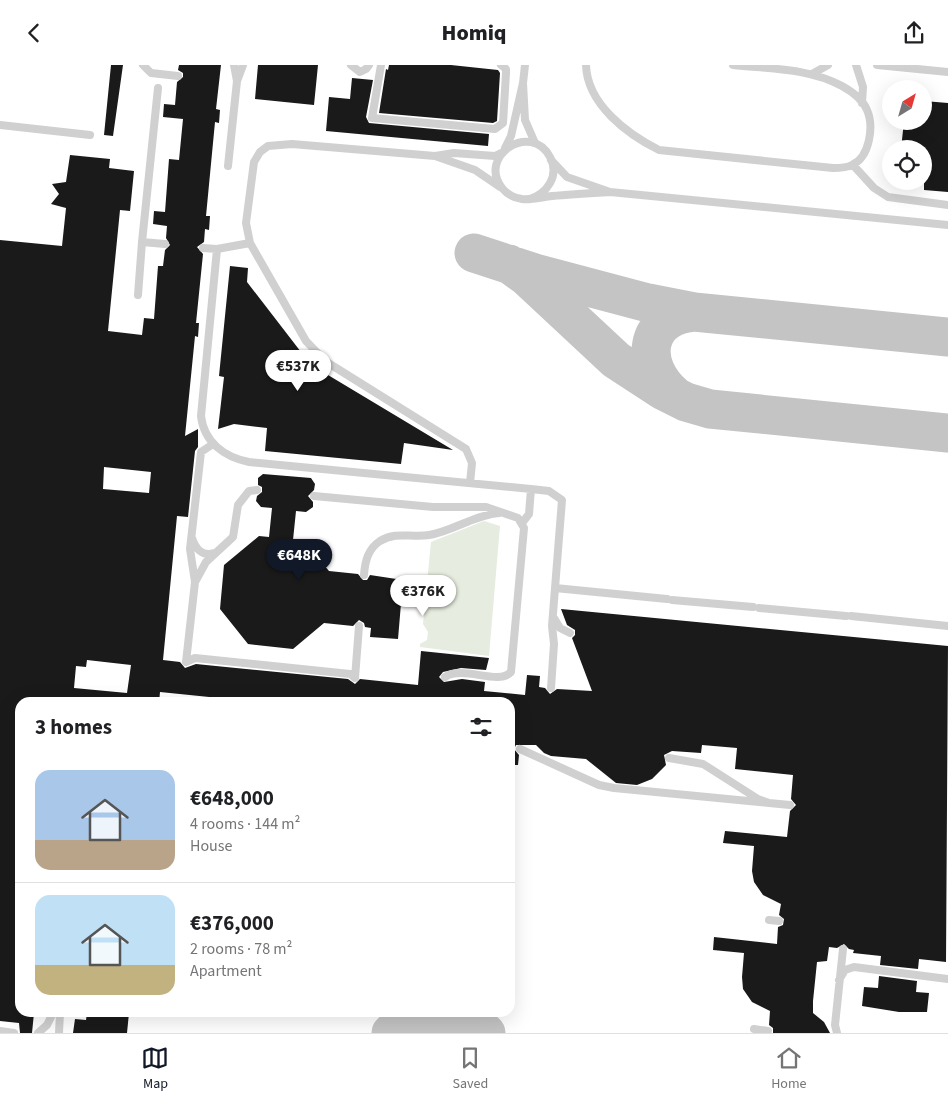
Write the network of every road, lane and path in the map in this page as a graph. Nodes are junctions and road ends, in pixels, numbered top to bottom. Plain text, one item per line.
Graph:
1 (143, 65) edge
2 (234, 65) edge
3 (243, 65) edge
4 (350, 65) edge
5 (369, 65) edge
6 (501, 65) edge
7 (524, 65) edge
8 (586, 65) edge
9 (733, 65) edge
10 (828, 65) edge
11 (856, 65) edge
12 (877, 65) edge
13 (380, 66) edge
14 (948, 72) edge
15 (812, 74) junction
16 (178, 76) dead end
17 (237, 81) junction
18 (522, 83) junction
19 (158, 89) dead end
20 (862, 103) junction
21 (0, 125) edge
22 (90, 135) dead end
23 (535, 143) junction
24 (503, 151) junction
25 (435, 156) junction
26 (552, 160) junction
27 (853, 165) junction
28 (228, 167) dead end
29 (504, 190) junction
30 (610, 192) junction
31 (530, 199) junction
32 (948, 205) edge
33 (948, 225) edge
34 (142, 241) junction
35 (250, 243) junction
36 (165, 244) dead end
37 (203, 248) dead end
38 (217, 249) junction
39 (138, 295) dead end
40 (213, 444) junction
41 (470, 483) junction
42 (531, 489) junction
43 (257, 490) dead end
44 (314, 496) dead end
45 (506, 513) junction
46 (522, 523) junction
47 (192, 536) junction
48 (216, 553) junction
49 (364, 575) dead end
50 (195, 582) junction
51 (555, 588) junction
52 (553, 616) junction
53 (948, 626) edge
54 (359, 627) dead end
55 (570, 633) dead end
56 (445, 677) dead end
57 (551, 688) dead end
58 (520, 749) dead end
59 (669, 758) dead end
60 (770, 803) junction
61 (790, 805) dead end
62 (769, 920) dead end
63 (779, 921) dead end
64 (842, 949) dead end
65 (948, 979) edge
66 (839, 980) junction
67 (52, 1017) edge
68 (60, 1017) edge
69 (754, 1029) dead end
70 (0, 1031) edge
71 (768, 1031) dead end
72 (14, 1033) edge
73 (38, 1033) edge
74 (59, 1033) edge
75 (836, 1033) edge

1 - 16 lane
2 - 17 lane
3 - 17 lane
4 - 5 lane
6 - 13 lane
7 - 18 lane
8 - 27 lane
9 - 15 lane
10 - 15 lane
11 - 20 lane
12 - 14 lane
15 - 20 lane
17 - 28 lane
18 - 23 lane
18 - 24 lane
19 - 34 lane
20 - 27 lane
21 - 22 lane
23 - 24 lane
23 - 26 lane
24 - 25 lane
24 - 29 lane
25 - 29 lane
25 - 35 lane
26 - 30 lane
26 - 31 lane
27 - 32 lane
29 - 31 lane
30 - 31 lane
30 - 33 lane
34 - 36 lane
34 - 39 lane
35 - 38 lane
35 - 41 lane
37 - 38 lane
38 - 40 lane
40 - 41 lane
40 - 47 lane
41 - 42 lane
42 - 46 lane
42 - 51 lane
43 - 48 lane
44 - 45 lane
45 - 46 lane
45 - 49 lane
46 - 56 lane
47 - 48 lane
47 - 50 lane
48 - 50 lane
50 - 54 lane
51 - 52 lane
51 - 53 lane
52 - 55 lane
52 - 57 lane
58 - 60 lane
59 - 60 lane
60 - 61 lane
62 - 63 lane
64 - 66 lane
65 - 66 lane
66 - 75 lane
67 - 73 lane
68 - 74 lane
69 - 71 lane
70 - 72 lane

